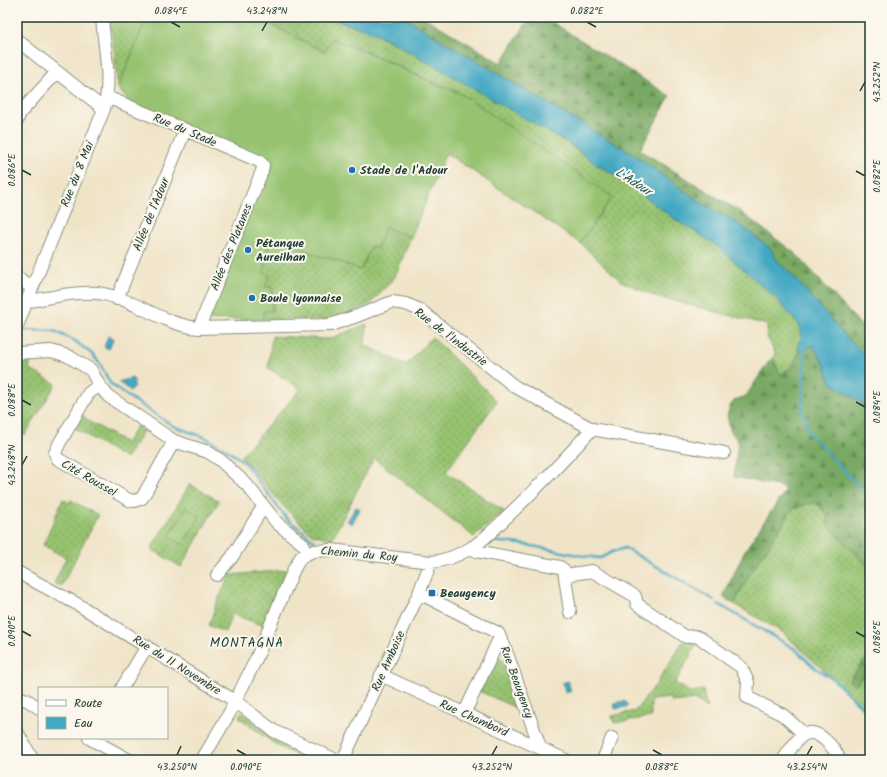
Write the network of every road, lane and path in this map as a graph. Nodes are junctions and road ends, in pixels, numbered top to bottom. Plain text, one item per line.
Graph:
1 (102, 17) edge
2 (17, 40) edge
3 (57, 72) junction
4 (105, 103) junction
5 (18, 116) edge
6 (185, 130) junction
7 (263, 165) joint
8 (17, 277) edge
9 (32, 288) junction
10 (117, 298) junction
11 (26, 302) junction
12 (17, 326) edge
13 (199, 328) junction
14 (17, 353) edge
15 (99, 385) junction
16 (592, 429) junction
17 (174, 440) junction
18 (724, 453) dead end
19 (263, 507) junction
20 (302, 544) dead end
21 (472, 548) junction
22 (431, 562) junction
23 (17, 572) edge
24 (565, 575) junction
25 (217, 576) dead end
26 (419, 593) junction
27 (570, 612) dead end
28 (500, 637) junction
29 (147, 646) junction
30 (381, 675) junction
31 (123, 687) edge
32 (17, 698) edge
33 (235, 701) junction
34 (38, 707) edge
35 (464, 714) junction
36 (17, 732) edge
37 (804, 734) junction
38 (612, 738) dead end
39 (93, 739) edge
40 (540, 748) junction
41 (33, 760) edge
42 (129, 760) edge
43 (202, 760) edge
44 (336, 760) edge
45 (344, 760) edge
46 (566, 760) edge
47 (603, 760) edge
48 (782, 760) edge
49 (840, 760) edge

1 - 4 street, Rue du 8 Mai
2 - 3 street, Rue du Stade
3 - 4 street, Rue du Stade
3 - 5 street
4 - 6 street, Rue du Stade
4 - 9 street, Rue du 8 Mai
6 - 7 street, Rue du Stade
6 - 10 street, Allée de l'Adour
7 - 13 street, Allée des Platanes
8 - 9 street
9 - 11 street, Rue du 8 Mai
10 - 11 street, Rue de l'Industrie
10 - 13 street, Rue de l'Industrie
11 - 12 street, Rue du 8 Mai
13 - 16 street, Rue de l'Industrie
14 - 15 street
15 - 17 street
15 - 17 street, Cité Roussel
16 - 18 street, Rue de l'Industrie
16 - 21 street, Chemin du Roy
17 - 19 street
19 - 20 street
19 - 25 street
21 - 22 street, Chemin du Roy
21 - 24 street
22 - 26 street, Rue Amboise
22 - 33 street, Chemin du Roy
23 - 29 street, Rue du 11 Novembre
24 - 27 street
24 - 37 street
26 - 28 street, Rue Beaugency
26 - 30 street, Rue Amboise
28 - 35 street
28 - 40 street, Rue Beaugency
29 - 31 street
29 - 33 street, Rue du 11 Novembre
30 - 35 street, Rue Chambord
30 - 45 street, Rue Amboise
32 - 34 street
33 - 43 street, Chemin du Roy
33 - 44 street, Rue du 11 Novembre
35 - 40 street, Rue Chambord
36 - 41 street
37 - 48 street
37 - 49 street
38 - 47 street
39 - 42 street
40 - 46 street, Rue Chambord

